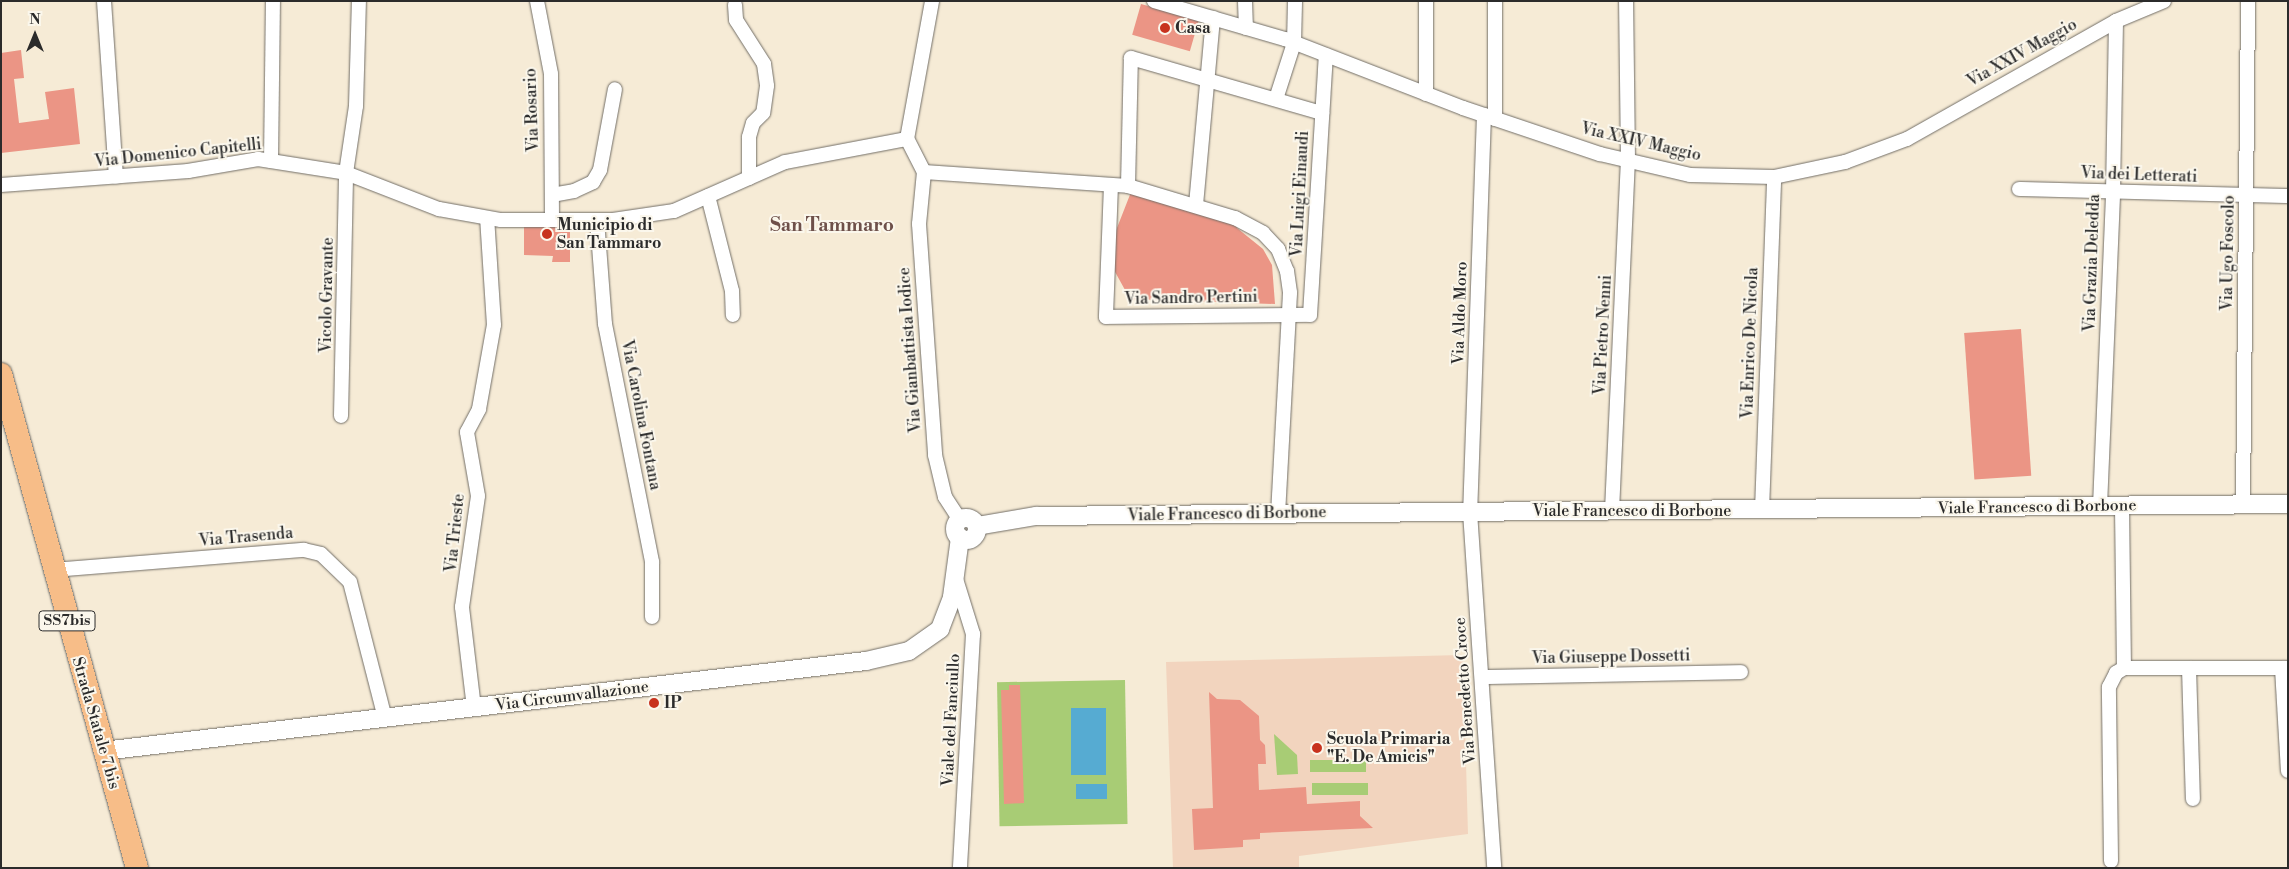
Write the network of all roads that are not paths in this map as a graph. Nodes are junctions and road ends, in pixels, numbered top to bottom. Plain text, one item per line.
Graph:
1 (104, 1) edge
2 (273, 1) edge
3 (359, 1) edge
4 (537, 1) edge
5 (932, 1) edge
6 (1246, 1) edge
7 (1295, 1) edge
8 (1426, 1) edge
9 (1495, 1) edge
10 (1626, 1) edge
11 (2164, 1) edge
12 (2248, 1) edge
13 (1163, 2) edge
14 (735, 6) dead end
15 (1213, 18) junction
16 (2116, 20) junction
17 (1246, 28) junction
18 (1294, 43) junction
19 (1326, 55) junction
20 (1207, 80) junction
21 (614, 89) dead end
22 (1426, 94) junction
23 (1276, 99) junction
24 (1322, 113) junction
25 (1489, 117) junction
26 (907, 139) junction
27 (1628, 160) junction
28 (271, 161) junction
29 (924, 172) junction
30 (346, 173) junction
31 (116, 177) junction
32 (1774, 177) junction
33 (749, 178) junction
34 (1, 185) edge
35 (1111, 185) junction
36 (1128, 186) junction
37 (2020, 189) dead end
38 (2113, 193) junction
39 (552, 195) junction
40 (708, 196) junction
41 (2246, 196) junction
42 (2288, 196) edge
43 (1196, 205) junction
44 (487, 218) junction
45 (552, 220) junction
46 (597, 220) junction
47 (733, 315) dead end
48 (1289, 315) junction
49 (1, 374) edge
50 (340, 416) dead end
51 (2243, 504) junction
52 (2288, 504) edge
53 (2100, 506) junction
54 (2122, 506) junction
55 (1762, 510) junction
56 (1612, 511) junction
57 (1470, 512) junction
58 (1278, 514) junction
59 (960, 520) junction
60 (977, 526) junction
61 (960, 538) junction
62 (53, 570) junction
63 (955, 577) junction
64 (652, 617) dead end
65 (2124, 668) junction
66 (2189, 668) junction
67 (2285, 668) edge
68 (1741, 672) dead end
69 (1482, 677) junction
70 (474, 708) junction
71 (385, 718) junction
72 (103, 751) junction
73 (2288, 771) edge
74 (2193, 799) dead end
75 (2111, 861) dead end
76 (137, 868) edge
77 (960, 868) edge
78 (1494, 868) edge

1 - 31 street
2 - 28 street
3 - 30 street, Vicolo Gravante
4 - 39 street, Via Rosario
5 - 26 street
6 - 17 street
7 - 18 street
8 - 22 street
9 - 25 street, Via Aldo Moro
10 - 27 street, Via Pietro Nenni
11 - 16 street, Via XXIV Maggio
12 - 41 street, Via Ugo Foscolo
13 - 15 street, Via XXIV Maggio
14 - 33 street
15 - 17 street, Via XXIV Maggio
15 - 20 street
16 - 32 street, Via XXIV Maggio
16 - 38 street, Via Grazia Deledda
17 - 18 street, Via XXIV Maggio
18 - 19 street, Via XXIV Maggio
18 - 23 street
19 - 22 street, Via XXIV Maggio
19 - 24 street, Via Luigi Einaudi
20 - 23 street
20 - 36 street
20 - 43 street
21 - 39 street
22 - 25 street, Via XXIV Maggio
23 - 24 street
24 - 48 street, Via Luigi Einaudi
25 - 27 street, Via XXIV Maggio
25 - 57 street, Via Aldo Moro
26 - 29 street
26 - 33 street, Via Domenico Capitelli
27 - 32 street, Via XXIV Maggio
27 - 56 street, Via Pietro Nenni
28 - 30 street, Via Domenico Capitelli
28 - 31 street, Via Domenico Capitelli
29 - 35 street
29 - 59 street, Via Gianbattista Iodice
30 - 44 street, Via Domenico Capitelli
30 - 50 street, Vicolo Gravante
31 - 34 street, Via Domenico Capitelli
32 - 55 street, Via Enrico De Nicola
33 - 40 street, Via Domenico Capitelli
35 - 36 street
35 - 48 street, Via Sandro Pertini
36 - 43 street
37 - 38 street, Via dei Letterati
38 - 41 street, Via dei Letterati
38 - 53 street, Via Grazia Deledda
39 - 45 street, Via Rosario
40 - 46 street, Via Domenico Capitelli
40 - 47 street
41 - 42 street, Via dei Letterati
41 - 51 street, Via Ugo Foscolo
43 - 48 street
44 - 45 street, Via Domenico Capitelli
44 - 70 street, Via Trieste
45 - 46 street, Via Domenico Capitelli
46 - 64 street, Via Carolina Fontana
48 - 58 street
49 - 62 main road, Strada Statale 7 bis / SS7bis
51 - 52 street, Viale Francesco di Borbone
51 - 54 street, Viale Francesco di Borbone
53 - 54 street, Viale Francesco di Borbone
53 - 55 street, Viale Francesco di Borbone
54 - 65 street
55 - 56 street, Viale Francesco di Borbone
56 - 57 street, Viale Francesco di Borbone
57 - 58 street, Viale Francesco di Borbone
57 - 69 street, Via Benedetto Croce
58 - 60 street, Viale Francesco di Borbone
59 - 60 street
59 - 61 street
60 - 61 street
61 - 63 street, Via Circumvallazione
62 - 71 street, Via Trasenda
62 - 72 main road, Strada Statale 7 bis / SS7bis
63 - 70 street, Via Circumvallazione
63 - 77 street, Viale del Fanciullo
65 - 66 street
65 - 75 street
66 - 67 street
66 - 74 street
67 - 73 street
68 - 69 street, Via Giuseppe Dossetti
69 - 78 street, Via Benedetto Croce
70 - 71 street, Via Circumvallazione
71 - 72 street, Via Circumvallazione
72 - 76 main road, Strada Statale 7 bis / SS7bis

